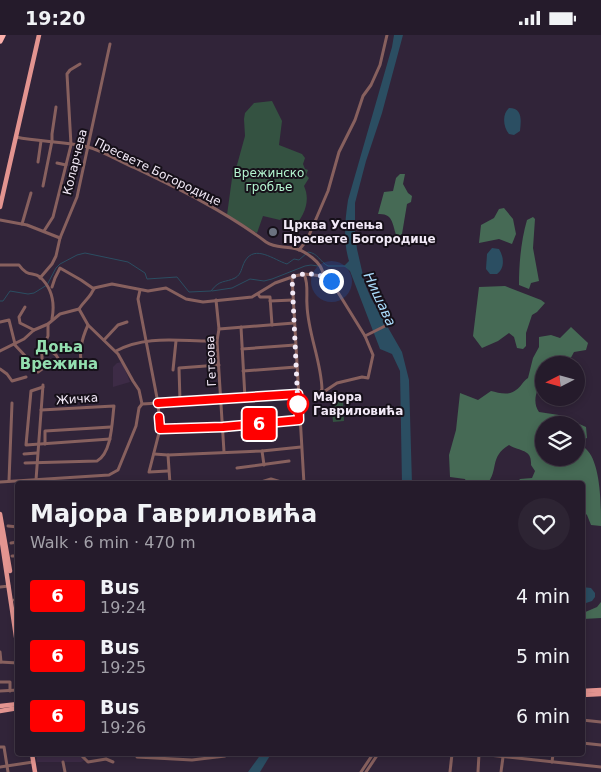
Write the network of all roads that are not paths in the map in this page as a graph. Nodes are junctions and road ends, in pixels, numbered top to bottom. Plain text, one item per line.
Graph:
1 (3, 35) edge
2 (39, 35) edge
3 (388, 35) edge
4 (0, 41) edge
5 (110, 44) dead end
6 (80, 64) dead end
7 (56, 107) dead end
8 (16, 137) junction
9 (41, 141) junction
10 (52, 141) junction
11 (71, 145) junction
12 (88, 147) junction
13 (38, 162) dead end
14 (56, 163) dead end
15 (66, 165) junction
16 (43, 186) dead end
17 (31, 193) dead end
18 (0, 207) edge
19 (0, 220) edge
20 (22, 224) junction
21 (44, 231) junction
22 (60, 237) junction
23 (299, 250) junction
24 (0, 265) edge
25 (304, 274) junction
26 (323, 276) junction
27 (292, 277) junction
28 (40, 278) junction
29 (47, 287) junction
30 (52, 287) junction
31 (94, 289) junction
32 (140, 290) junction
33 (52, 294) junction
34 (258, 294) junction
35 (216, 300) junction
36 (293, 300) junction
37 (270, 301) junction
38 (25, 307) dead end
39 (79, 309) junction
40 (52, 319) junction
41 (0, 322) edge
42 (127, 322) dead end
43 (294, 323) junction
44 (391, 323) dead end
45 (48, 324) junction
46 (88, 325) junction
47 (272, 325) junction
48 (241, 327) junction
49 (219, 329) junction
50 (34, 330) junction
51 (365, 335) junction
52 (104, 340) junction
53 (146, 340) junction
54 (176, 341) junction
55 (217, 341) junction
56 (76, 343) dead end
57 (81, 343) junction
58 (14, 344) junction
59 (44, 345) junction
60 (295, 345) junction
61 (242, 349) junction
62 (0, 351) edge
63 (116, 351) junction
64 (29, 359) dead end
65 (82, 365) dead end
66 (219, 365) junction
67 (66, 366) dead end
68 (296, 367) junction
69 (0, 369) edge
70 (173, 370) dead end
71 (243, 371) junction
72 (38, 373) dead end
73 (26, 377) dead end
74 (298, 394) junction
75 (245, 399) junction
76 (221, 400) junction
77 (180, 401) junction
78 (12, 403) dead end
79 (158, 403) junction
80 (142, 404) junction
81 (41, 410) junction
82 (299, 420) junction
83 (111, 427) junction
84 (223, 427) junction
85 (160, 429) junction
86 (110, 439) junction
87 (45, 443) junction
88 (38, 444) junction
89 (301, 447) junction
90 (262, 451) junction
91 (37, 453) junction
92 (224, 453) junction
93 (24, 454) dead end
94 (154, 454) junction
95 (168, 455) junction
96 (289, 461) dead end
97 (25, 463) dead end
98 (36, 463) junction
99 (264, 465) junction
100 (237, 468) dead end
101 (168, 471) junction
102 (36, 480) junction
103 (9, 481) junction
104 (170, 481) edge
105 (264, 481) edge
106 (278, 481) edge
107 (303, 481) edge
108 (0, 482) edge
109 (0, 514) edge
110 (8, 526) dead end
111 (15, 527) edge
112 (0, 529) edge
113 (15, 542) edge
114 (11, 543) dead end
115 (6, 564) junction
116 (0, 565) edge
117 (9, 586) junction
118 (0, 587) edge
119 (15, 594) edge
120 (15, 629) edge
121 (0, 652) edge
122 (1, 662) edge
123 (15, 663) edge
124 (0, 682) edge
125 (15, 690) edge
126 (601, 690) edge
127 (0, 691) edge
128 (10, 691) junction
129 (585, 691) edge
130 (601, 694) edge
131 (585, 695) edge
132 (15, 704) edge
133 (0, 706) edge
134 (15, 708) edge
135 (0, 711) edge
136 (585, 720) edge
137 (601, 722) edge
138 (585, 743) edge
139 (601, 745) edge
140 (0, 747) edge
141 (32, 756) edge
142 (82, 756) dead end
143 (137, 756) edge
144 (225, 756) edge
145 (372, 756) edge
146 (377, 756) edge
147 (452, 756) edge
148 (479, 756) edge
149 (495, 756) edge
150 (553, 756) edge
151 (503, 757) junction
152 (62, 761) dead end
153 (33, 762) junction
154 (113, 762) dead end
155 (552, 762) junction
156 (7, 766) junction
157 (0, 767) edge
158 (601, 767) edge
159 (8, 772) edge
160 (35, 772) edge
161 (64, 772) edge
162 (361, 772) edge
163 (366, 772) edge
164 (450, 772) edge
165 (478, 772) edge
166 (501, 772) edge

1 - 4 highway
2 - 8 main road
3 - 23 street
5 - 12 street, Коларчева
6 - 11 street
7 - 10 street
8 - 9 street, Пресвете Богородице
8 - 18 main road
9 - 10 street, Пресвете Богородице
9 - 13 street
10 - 11 street, Пресвете Богородице
10 - 16 street
11 - 12 street, Пресвете Богородице
11 - 15 street
12 - 22 street, Коларчева
12 - 23 street, Пресвете Богородице
14 - 15 street
15 - 21 street
17 - 20 street
19 - 20 street
20 - 21 street
21 - 22 street
22 - 28 street, Коларчева
23 - 26 street, Пресвете Богородице
24 - 28 street
25 - 26 street
25 - 27 street
25 - 51 street
26 - 51 street
27 - 34 street
27 - 36 street
28 - 29 street
29 - 30 street
29 - 33 street
30 - 31 street
30 - 33 street
31 - 32 street
31 - 39 street
32 - 35 street
32 - 53 street
33 - 40 street
34 - 35 street
34 - 37 street
35 - 49 street, Гетеова
36 - 37 street
36 - 43 street
37 - 47 street
38 - 50 street
39 - 40 street
39 - 46 street
40 - 45 street
41 - 58 street
42 - 52 street
43 - 47 street
43 - 60 street
44 - 51 street
45 - 50 street
45 - 59 street
46 - 52 street
46 - 57 street
47 - 48 street
48 - 49 street
48 - 61 street
49 - 55 street, Гетеова
50 - 58 street
52 - 63 street
53 - 54 street
53 - 63 street
53 - 79 street
54 - 55 street
54 - 70 street
55 - 66 street, Гетеова
56 - 57 street
57 - 65 street
58 - 62 street
58 - 64 street
59 - 67 street
59 - 72 street
60 - 61 street
60 - 68 street
61 - 71 street
63 - 80 street
66 - 76 street, Гетеова
66 - 77 street
68 - 71 street
68 - 74 street
69 - 73 street
71 - 75 street
74 - 75 street
74 - 82 street
75 - 76 street
76 - 77 street
76 - 84 street, Гетеова
77 - 79 street
78 - 103 street
79 - 80 street
79 - 85 street
80 - 102 street
81 - 83 street, Жичка
81 - 88 street
81 - 88 street
82 - 84 street
82 - 89 street
83 - 86 street, Жичка
83 - 87 street
84 - 85 street
84 - 92 street, Гетеова
85 - 94 street
86 - 87 street
86 - 98 street, Жичка
87 - 88 street
88 - 91 street
89 - 90 street
89 - 107 street
90 - 92 street
90 - 99 street
91 - 93 street
91 - 98 street
92 - 95 street
94 - 95 street
94 - 101 street
95 - 101 street
96 - 99 street
97 - 98 street
98 - 102 street
99 - 100 street
101 - 104 street
102 - 103 street
103 - 108 street
105 - 106 street
109 - 119 main road
110 - 111 street
112 - 115 main road
113 - 114 street
115 - 116 street
115 - 117 main road
117 - 118 street
117 - 120 main road
121 - 122 street
122 - 123 street
124 - 128 street
125 - 128 street
126 - 129 main road
127 - 128 street
130 - 131 main road
132 - 133 main road
134 - 135 main road
136 - 137 street
138 - 139 street
140 - 156 street
141 - 153 main road
142 - 154 street
143 - 144 street
145 - 162 street
146 - 163 street
147 - 164 street
148 - 165 street
149 - 151 street
150 - 155 street
151 - 155 street
151 - 166 street
152 - 161 street
153 - 156 street
153 - 160 main road
155 - 158 street
156 - 157 street
156 - 159 street

